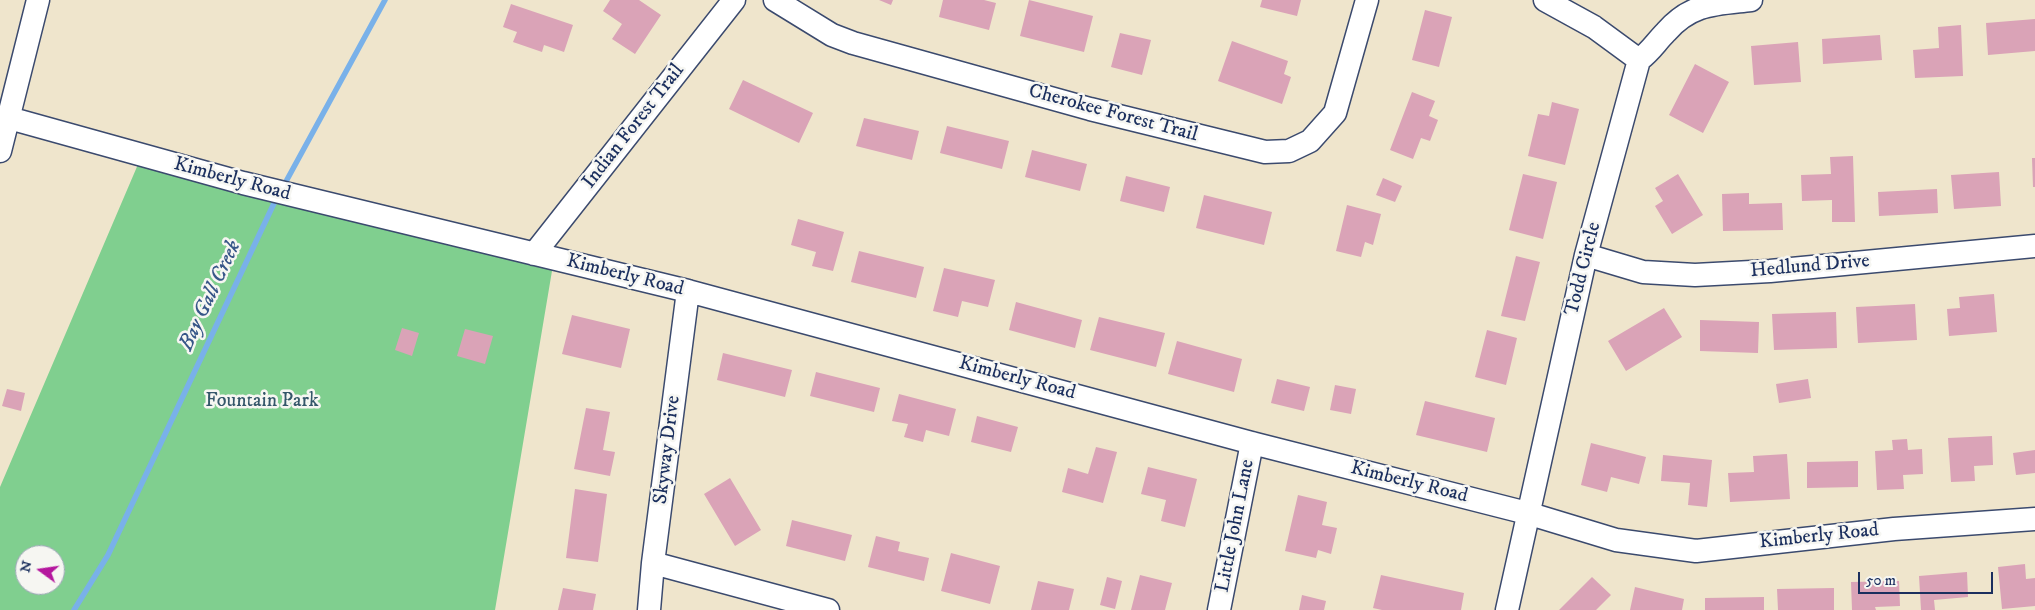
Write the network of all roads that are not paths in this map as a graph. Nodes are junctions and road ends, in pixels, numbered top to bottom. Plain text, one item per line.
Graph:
1 (38, 0) edge
2 (734, 0) edge
3 (774, 0) edge
4 (1367, 0) edge
5 (1545, 0) edge
6 (1751, 0) edge
7 (1639, 60) junction
8 (9, 118) junction
9 (0, 151) edge
10 (2035, 246) edge
11 (534, 254) junction
12 (1586, 255) junction
13 (688, 291) junction
14 (1252, 443) junction
15 (1527, 513) junction
16 (2035, 518) edge
17 (653, 563) junction
18 (649, 610) edge
19 (828, 610) edge
20 (1219, 610) edge
21 (1507, 610) edge

1 - 8 street
2 - 11 street, Indian Forest Trail
3 - 4 street, Cherokee Forest Trail
5 - 7 street
6 - 7 street
7 - 12 street, Todd Circle
8 - 9 street
8 - 11 street, Kimberly Road
10 - 12 street, Hedlund Drive
11 - 13 street, Kimberly Road
12 - 15 street, Todd Circle
13 - 14 street, Kimberly Road
13 - 17 street, Skyway Drive
14 - 15 street, Kimberly Road
14 - 20 street, Little John Lane
15 - 16 street, Kimberly Road
15 - 21 street, Todd Circle
17 - 18 street, Skyway Drive
17 - 19 street

